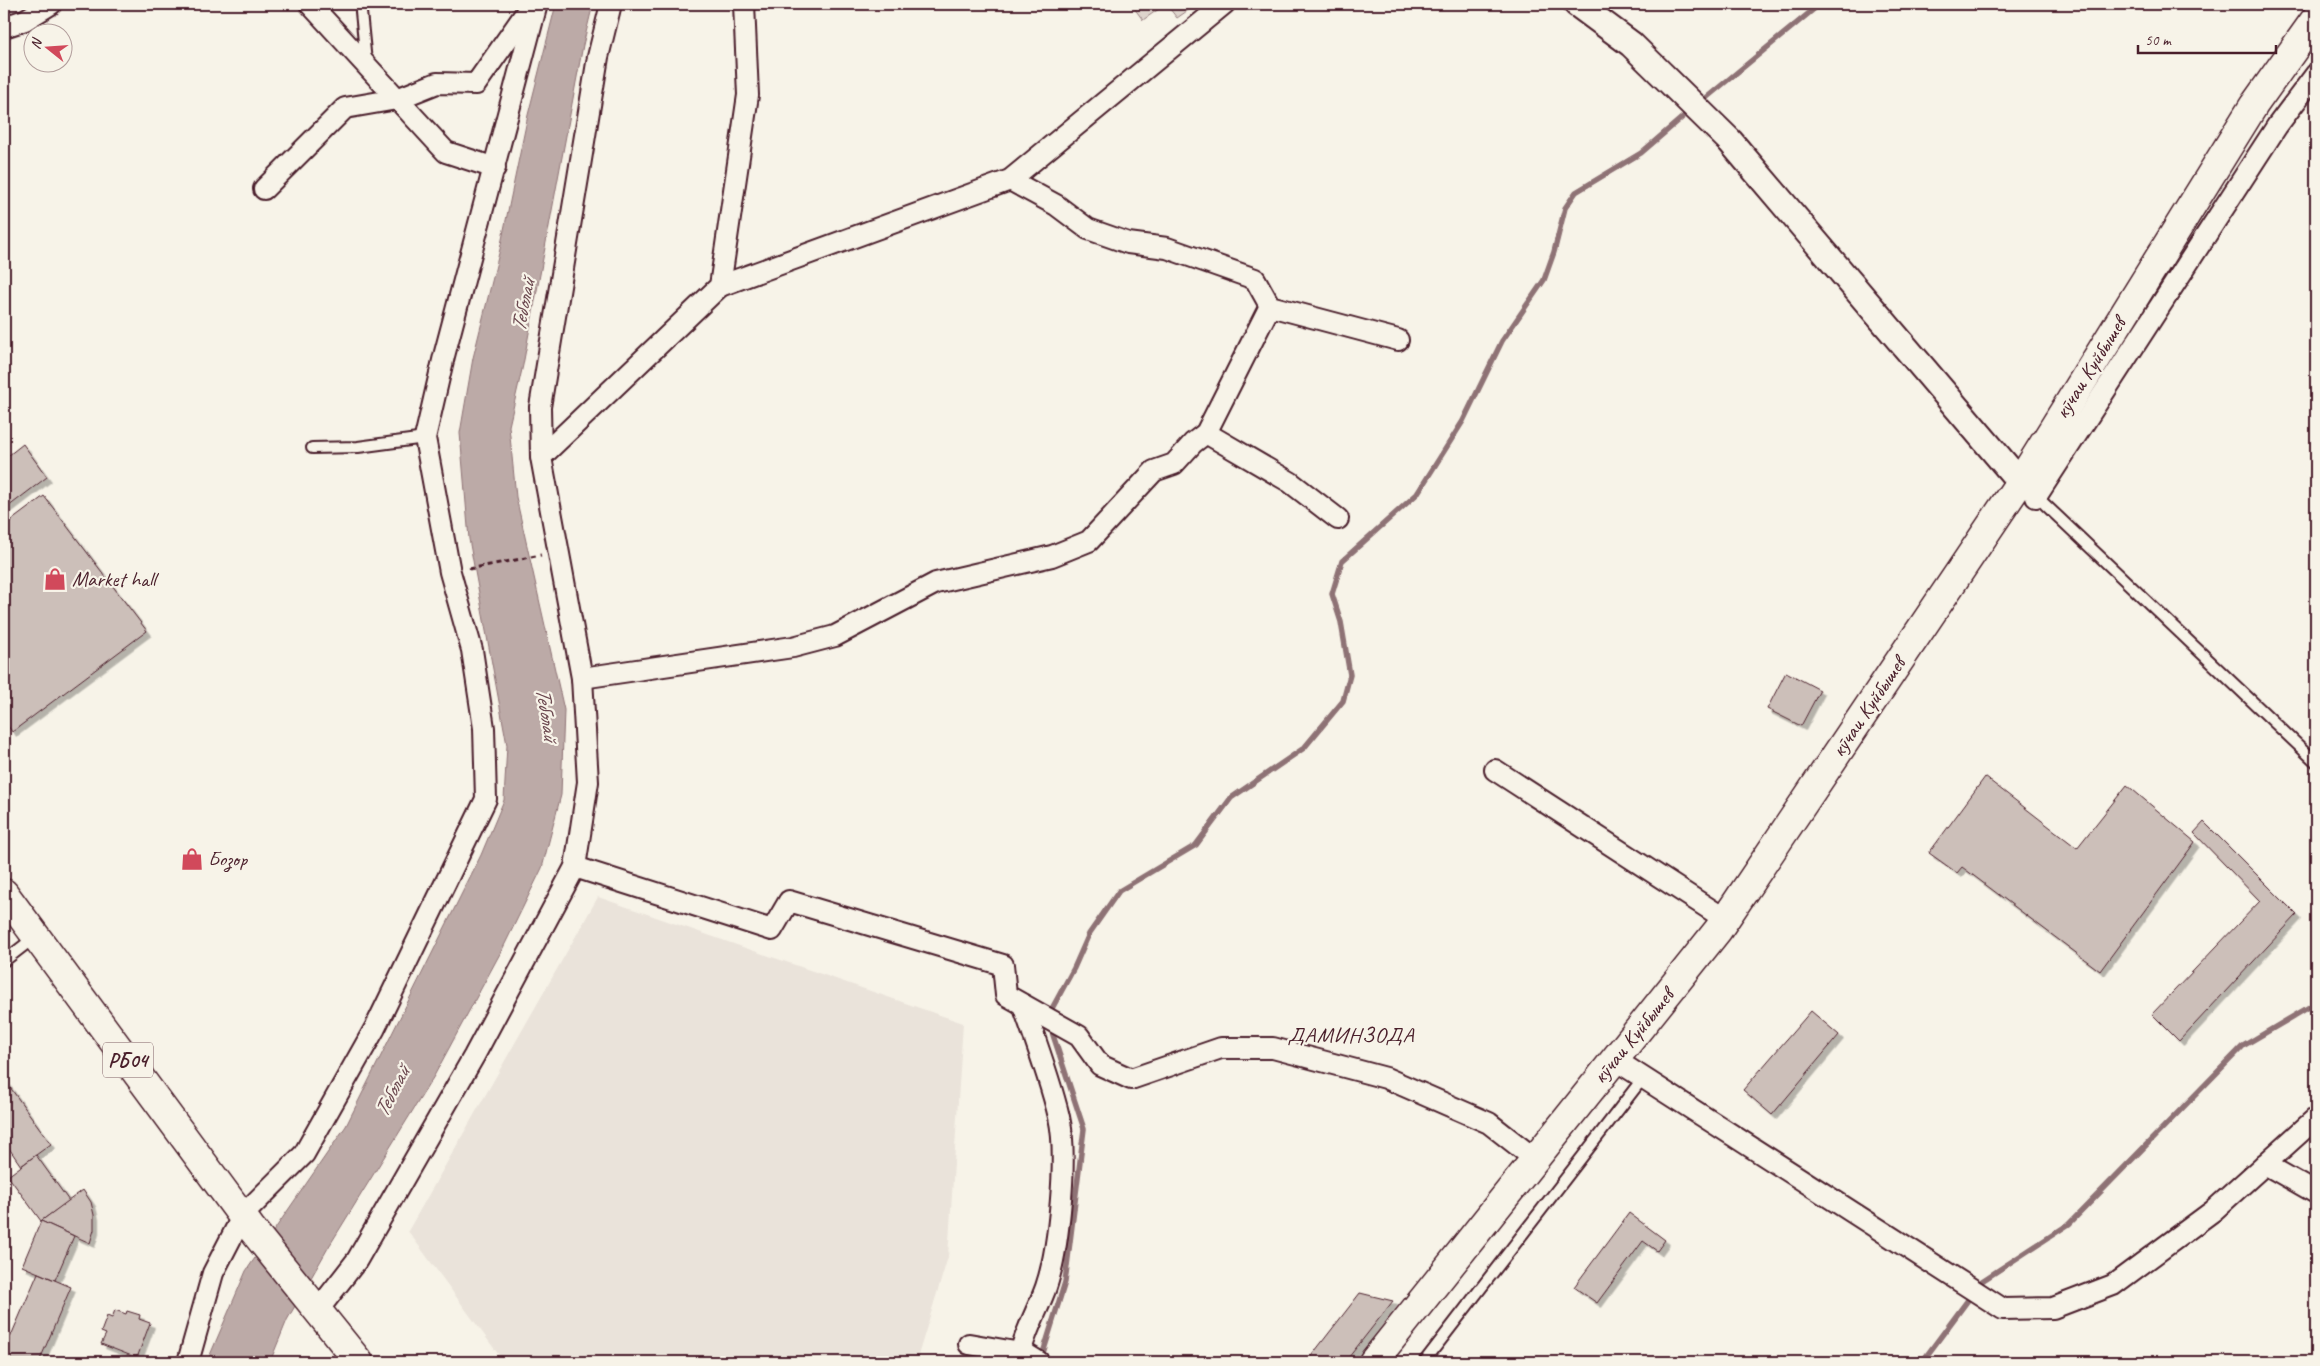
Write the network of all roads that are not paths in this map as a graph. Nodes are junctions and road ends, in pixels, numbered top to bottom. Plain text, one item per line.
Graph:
1 (51, 4) edge
2 (310, 4) edge
3 (362, 4) edge
4 (532, 4) edge
5 (537, 4) edge
6 (611, 4) edge
7 (744, 4) edge
8 (1224, 4) edge
9 (1577, 4) edge
10 (2316, 18) edge
11 (4, 27) edge
12 (366, 65) junction
13 (2316, 74) edge
14 (397, 99) junction
15 (494, 168) junction
16 (1010, 180) junction
17 (264, 189) dead end
18 (720, 286) junction
19 (1270, 306) junction
20 (1398, 340) dead end
21 (1206, 434) junction
22 (425, 438) junction
23 (312, 448) dead end
24 (541, 457) junction
25 (2028, 489) junction
26 (1338, 520) dead end
27 (582, 678) junction
28 (2316, 762) edge
29 (1495, 770) dead end
30 (575, 867) junction
31 (4, 893) edge
32 (1725, 920) junction
33 (36, 936) junction
34 (4, 961) edge
35 (1031, 1010) junction
36 (1614, 1059) junction
37 (1644, 1078) junction
38 (2316, 1118) edge
39 (1535, 1159) junction
40 (2266, 1164) junction
41 (2316, 1193) edge
42 (247, 1221) junction
43 (318, 1310) junction
44 (969, 1344) dead end
45 (1032, 1358) edge
46 (188, 1362) edge
47 (349, 1362) edge
48 (359, 1362) edge
49 (1373, 1362) edge
50 (1424, 1362) edge

1 - 11 street
2 - 12 street
3 - 12 lane
4 - 14 street
5 - 15 street
6 - 24 street
7 - 18 street
8 - 16 street
9 - 25 street
10 - 25 main road, кӯчаи Куйбышев
12 - 14 street
13 - 25 street
14 - 15 street
14 - 17 street
15 - 22 street
16 - 18 street
16 - 19 street
18 - 24 street
19 - 20 street
19 - 21 street
21 - 26 street
21 - 27 street
22 - 23 lane
22 - 42 street
24 - 27 street
25 - 28 lane
25 - 32 main road, кӯчаи Куйбышев
27 - 30 street
29 - 32 street
30 - 35 street
30 - 43 street
31 - 33 main road, РБ04
32 - 36 main road, кӯчаи Куйбышев
33 - 34 lane
33 - 42 main road, РБ04
35 - 39 street
35 - 45 street
36 - 37 street
36 - 39 main road, кӯчаи Куйбышев
37 - 40 street
37 - 50 lane
38 - 40 street
39 - 49 main road, кӯчаи Куйбышев
40 - 41 street
42 - 43 main road, РБ04
42 - 46 street
43 - 47 main road, РБ04
43 - 48 main road, РБ04
44 - 45 street

